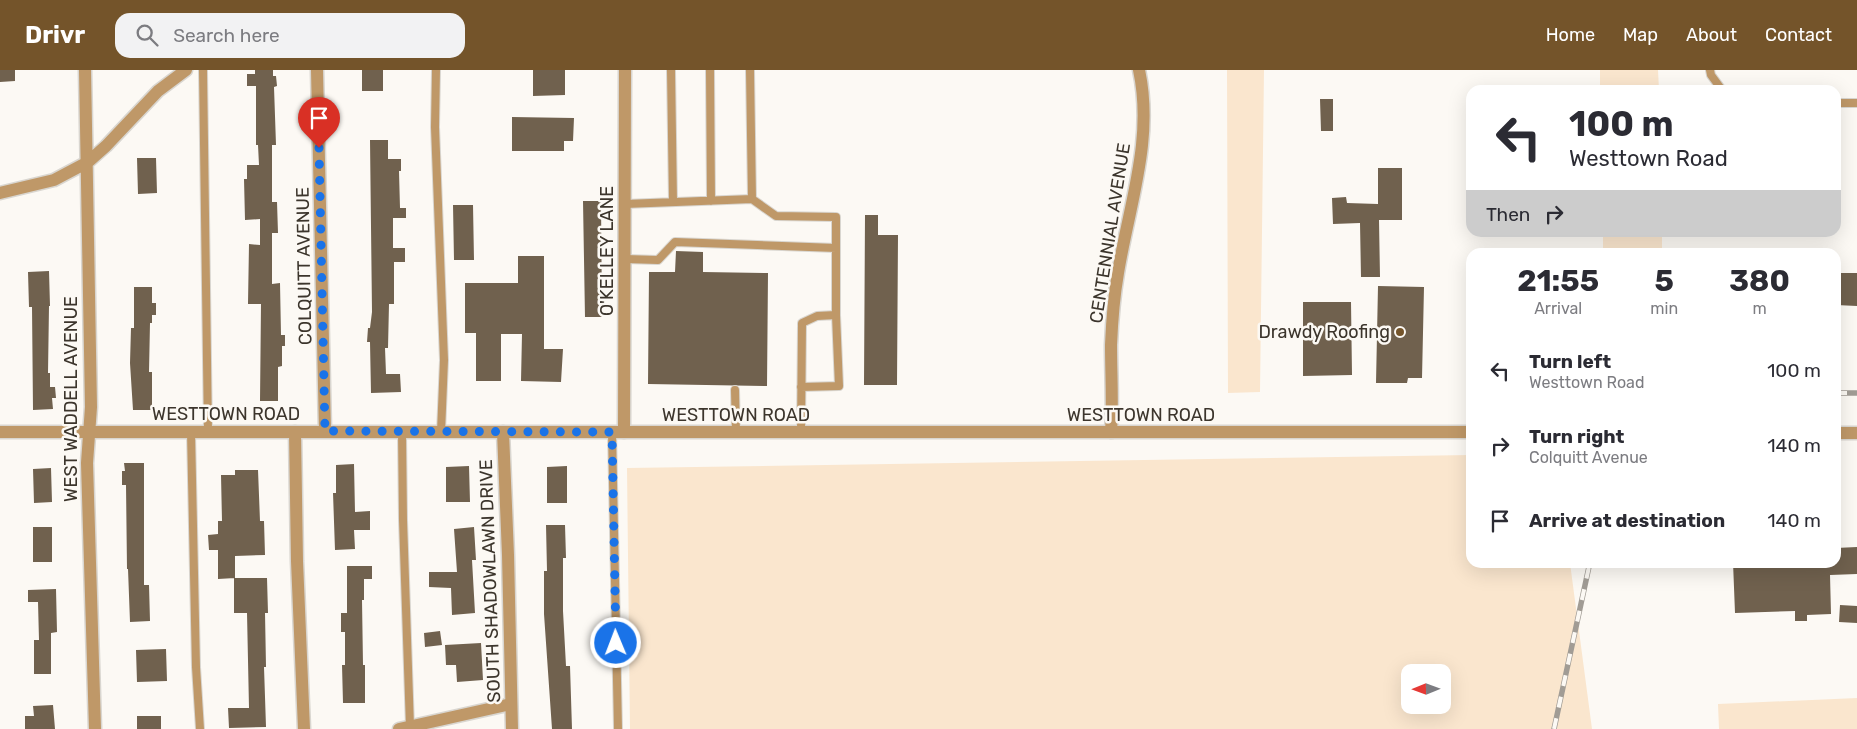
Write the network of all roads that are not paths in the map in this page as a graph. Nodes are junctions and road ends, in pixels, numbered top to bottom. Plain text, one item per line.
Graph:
1 (85, 70) edge
2 (186, 70) edge
3 (203, 70) edge
4 (318, 70) edge
5 (436, 70) edge
6 (625, 70) edge
7 (671, 70) edge
8 (710, 70) edge
9 (750, 70) edge
10 (1139, 70) edge
11 (1710, 70) edge
12 (1718, 85) edge
13 (1841, 103) edge
14 (1857, 103) edge
15 (88, 162) junction
16 (0, 193) edge
17 (752, 199) junction
18 (711, 201) junction
19 (673, 202) junction
20 (625, 204) junction
21 (836, 248) junction
22 (625, 259) junction
23 (836, 315) junction
24 (801, 387) junction
25 (735, 390) dead end
26 (325, 431) junction
27 (0, 432) edge
28 (90, 432) junction
29 (192, 432) junction
30 (208, 432) junction
31 (295, 432) junction
32 (402, 432) junction
33 (442, 432) junction
34 (502, 432) junction
35 (618, 432) junction
36 (736, 432) junction
37 (801, 432) junction
38 (1111, 432) junction
39 (1466, 432) edge
40 (1841, 433) edge
41 (1857, 433) edge
42 (511, 704) junction
43 (405, 728) edge
44 (95, 729) edge
45 (200, 729) edge
46 (304, 729) edge
47 (512, 729) edge
48 (618, 729) edge

1 - 15 street, WEST WADDELL AVENUE
2 - 15 street
3 - 30 lane
4 - 26 street, COLQUITT AVENUE
5 - 33 lane
6 - 20 street, O'KELLEY LANE
7 - 19 lane
8 - 18 lane
9 - 17 lane
10 - 38 street, CENTENNIAL AVENUE
11 - 12 lane
13 - 14 lane
15 - 16 street
15 - 28 street, WEST WADDELL AVENUE
17 - 18 lane
17 - 21 lane
18 - 19 lane
19 - 20 lane
20 - 22 street, O'KELLEY LANE
21 - 22 lane
21 - 23 lane
22 - 35 street, O'KELLEY LANE
23 - 24 lane
23 - 24 lane
24 - 37 lane
25 - 36 lane
26 - 31 street, WESTTOWN ROAD
26 - 32 street, WESTTOWN ROAD
27 - 28 street, WESTTOWN ROAD
28 - 29 street, WESTTOWN ROAD
28 - 44 street, WEST WADDELL AVENUE
29 - 30 street, WESTTOWN ROAD
29 - 45 lane
30 - 31 street, WESTTOWN ROAD
31 - 46 street
32 - 33 street, WESTTOWN ROAD
32 - 43 lane
33 - 34 street, WESTTOWN ROAD
34 - 35 street, WESTTOWN ROAD
34 - 42 street, SOUTH SHADOWLAWN DRIVE
35 - 36 street, WESTTOWN ROAD
35 - 48 lane
36 - 37 street, WESTTOWN ROAD
37 - 38 street, WESTTOWN ROAD
38 - 39 street, WESTTOWN ROAD
40 - 41 street
42 - 43 street
42 - 47 street, SOUTH SHADOWLAWN DRIVE

